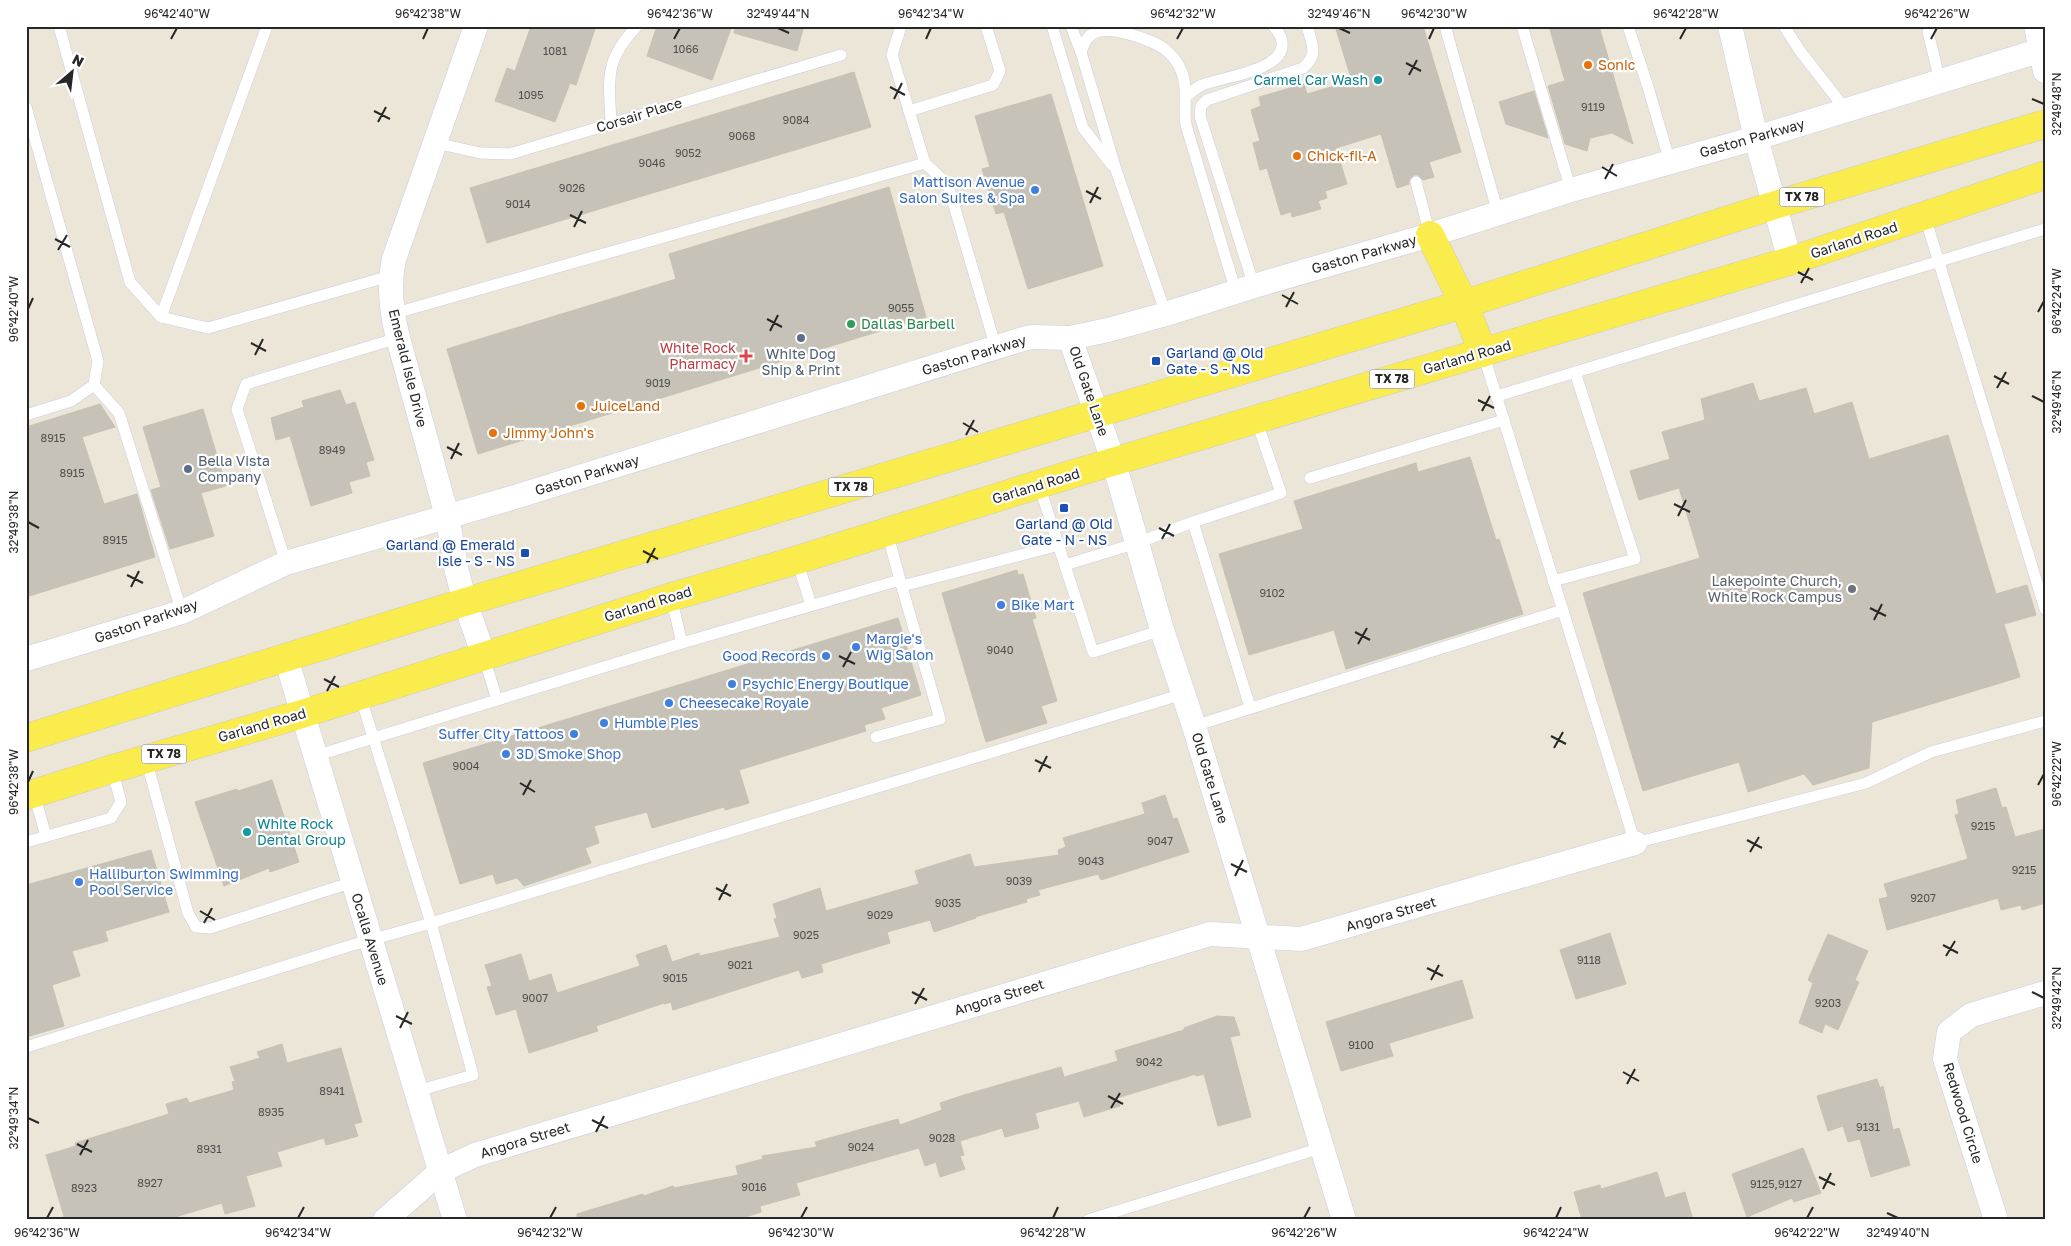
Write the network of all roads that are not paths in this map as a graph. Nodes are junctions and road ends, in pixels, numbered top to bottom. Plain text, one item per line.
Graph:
1 (59, 26) edge
2 (267, 26) edge
3 (476, 26) edge
4 (637, 26) edge
5 (901, 26) edge
6 (986, 26) edge
7 (1052, 26) edge
8 (1071, 26) edge
9 (1273, 26) edge
10 (1307, 26) edge
11 (1445, 26) edge
12 (1522, 26) edge
13 (1628, 26) edge
14 (1730, 26) edge
15 (1784, 26) edge
16 (1929, 26) edge
17 (2036, 26) edge
18 (1081, 52) junction
19 (841, 55) dead end
20 (2043, 57) edge
21 (1940, 81) junction
22 (1186, 97) junction
23 (26, 107) edge
24 (1846, 110) junction
25 (909, 111) junction
26 (612, 123) junction
27 (2045, 124) edge
28 (1756, 138) junction
29 (436, 144) junction
30 (924, 162) junction
31 (1670, 162) junction
32 (1116, 170) junction
33 (2045, 176) edge
34 (1416, 182) dead end
35 (1571, 190) junction
36 (1774, 205) junction
37 (1498, 213) junction
38 (1925, 217) junction
39 (2045, 229) edge
40 (1430, 235) junction
41 (1938, 260) junction
42 (1790, 261) junction
43 (390, 276) junction
44 (1245, 289) junction
45 (1464, 304) junction
46 (392, 314) junction
47 (1166, 314) junction
48 (161, 317) junction
49 (398, 338) junction
50 (1070, 338) junction
51 (996, 348) junction
52 (1483, 353) junction
53 (1575, 372) junction
54 (94, 385) junction
55 (1497, 396) junction
56 (1097, 414) junction
57 (26, 415) edge
58 (1256, 420) junction
59 (1504, 420) junction
60 (1114, 462) junction
61 (1310, 478) dead end
62 (1039, 484) junction
63 (447, 516) junction
64 (1193, 522) junction
65 (887, 532) junction
66 (1138, 543) junction
67 (1059, 545) junction
68 (797, 560) junction
69 (286, 563) junction
70 (1065, 565) junction
71 (1554, 581) junction
72 (901, 583) junction
73 (670, 597) junction
74 (465, 602) junction
75 (811, 605) junction
76 (2045, 609) edge
77 (1562, 610) junction
78 (182, 612) junction
79 (1162, 630) junction
80 (682, 643) junction
81 (484, 656) junction
82 (286, 658) junction
83 (26, 659) edge
84 (1183, 694) junction
85 (360, 695) junction
86 (497, 700) junction
87 (1250, 707) junction
88 (302, 714) junction
89 (2045, 721) edge
90 (1194, 726) junction
91 (876, 737) dead end
92 (26, 738) edge
93 (374, 738) junction
94 (315, 756) junction
95 (146, 759) junction
96 (112, 769) junction
97 (30, 795) edge
98 (46, 836) junction
99 (26, 842) edge
100 (1635, 843) junction
101 (353, 882) junction
102 (431, 923) junction
103 (1259, 937) junction
104 (370, 940) junction
105 (2045, 993) edge
106 (26, 1047) edge
107 (417, 1091) junction
108 (1322, 1148) junction
109 (441, 1171) junction
110 (1994, 1219) edge
111 (385, 1220) edge
112 (455, 1220) edge
113 (1088, 1220) edge
114 (1344, 1220) edge

1 - 48 lane
2 - 48 lane
3 - 29 street, Emerald Isle Drive
4 - 26 lane
5 - 25 lane
6 - 25 lane
7 - 32 lane
8 - 18 lane
9 - 22 lane
10 - 44 lane
11 - 37 lane
12 - 35 lane
13 - 31 lane
14 - 28 street
15 - 24 lane
16 - 21 lane
17 - 20 street
18 - 22 lane
18 - 32 lane
19 - 26 lane, Corsair Place
20 - 21 street, Gaston Parkway
21 - 24 street, Gaston Parkway
22 - 44 lane
23 - 54 lane
24 - 28 street, Gaston Parkway
25 - 30 lane
26 - 29 lane, Corsair Place
27 - 36 main road, TX 78
28 - 31 street, Gaston Parkway
28 - 36 street
29 - 43 street, Emerald Isle Drive
30 - 46 lane
30 - 51 lane
31 - 35 street, Gaston Parkway
32 - 47 lane
33 - 38 main road, Garland Road / TX 78
34 - 40 lane
35 - 37 street, Gaston Parkway
36 - 42 street
36 - 45 main road, TX 78
37 - 40 street, Gaston Parkway
38 - 41 lane
38 - 42 main road, Garland Road / TX 78
39 - 41 lane
40 - 44 street, Gaston Parkway
40 - 45 main road
41 - 53 lane
41 - 76 lane
42 - 52 main road, Garland Road / TX 78
43 - 46 street, Emerald Isle Drive
43 - 48 lane
44 - 47 street, Gaston Parkway
45 - 52 main road
45 - 56 main road, TX 78
46 - 49 street, Emerald Isle Drive
47 - 50 street, Gaston Parkway
49 - 63 street, Emerald Isle Drive
49 - 69 lane
50 - 51 street, Gaston Parkway
50 - 56 street, Old Gate Lane
51 - 63 street, Gaston Parkway
52 - 55 lane
52 - 58 main road, Garland Road / TX 78
53 - 55 lane
53 - 71 lane
54 - 57 lane
54 - 78 lane
55 - 59 lane
56 - 60 street, Old Gate Lane
56 - 74 main road, TX 78
58 - 60 main road, Garland Road / TX 78
58 - 64 lane
59 - 61 lane
59 - 71 lane
60 - 62 main road, Garland Road / TX 78
60 - 66 street, Old Gate Lane
62 - 65 main road, Garland Road / TX 78
62 - 67 lane
63 - 69 street, Gaston Parkway
63 - 74 street, Emerald Isle Drive
64 - 66 lane
64 - 87 lane
65 - 68 main road, Garland Road / TX 78
65 - 72 lane
66 - 70 lane
66 - 79 street, Old Gate Lane
67 - 70 lane
67 - 72 lane
68 - 73 main road, Garland Road / TX 78
68 - 75 lane
69 - 78 street, Gaston Parkway
70 - 79 lane
71 - 77 lane
72 - 75 lane
72 - 91 lane
73 - 80 lane
73 - 81 main road, Garland Road / TX 78
74 - 81 street, Emerald Isle Drive
74 - 82 main road, TX 78
75 - 80 lane
77 - 87 lane
77 - 100 lane
78 - 83 street, Gaston Parkway
79 - 84 street, Old Gate Lane
80 - 86 lane
81 - 85 main road, Garland Road / TX 78
81 - 86 lane
82 - 88 street, Ocalla Avenue
82 - 92 main road, TX 78
84 - 90 street, Old Gate Lane
84 - 102 lane
85 - 88 main road, Garland Road / TX 78
85 - 93 lane
86 - 93 lane
87 - 90 lane
88 - 94 street, Ocalla Avenue
88 - 95 main road, Garland Road / TX 78
89 - 100 lane
90 - 103 street, Old Gate Lane
93 - 94 lane
93 - 102 lane
94 - 101 street, Ocalla Avenue
95 - 96 main road, Garland Road / TX 78
95 - 101 lane
96 - 97 main road, Garland Road / TX 78
96 - 98 lane
97 - 98 lane
98 - 99 lane
100 - 103 street, Angora Street
101 - 104 street, Ocalla Avenue
102 - 104 lane
102 - 107 lane
103 - 108 street, Old Gate Lane
103 - 109 street, Angora Street
104 - 106 lane
104 - 107 street, Ocalla Avenue
105 - 110 street, Redwood Circle
107 - 109 street, Ocalla Avenue
108 - 113 lane
108 - 114 street, Old Gate Lane
109 - 111 street, Angora Street
109 - 112 street, Ocalla Avenue

